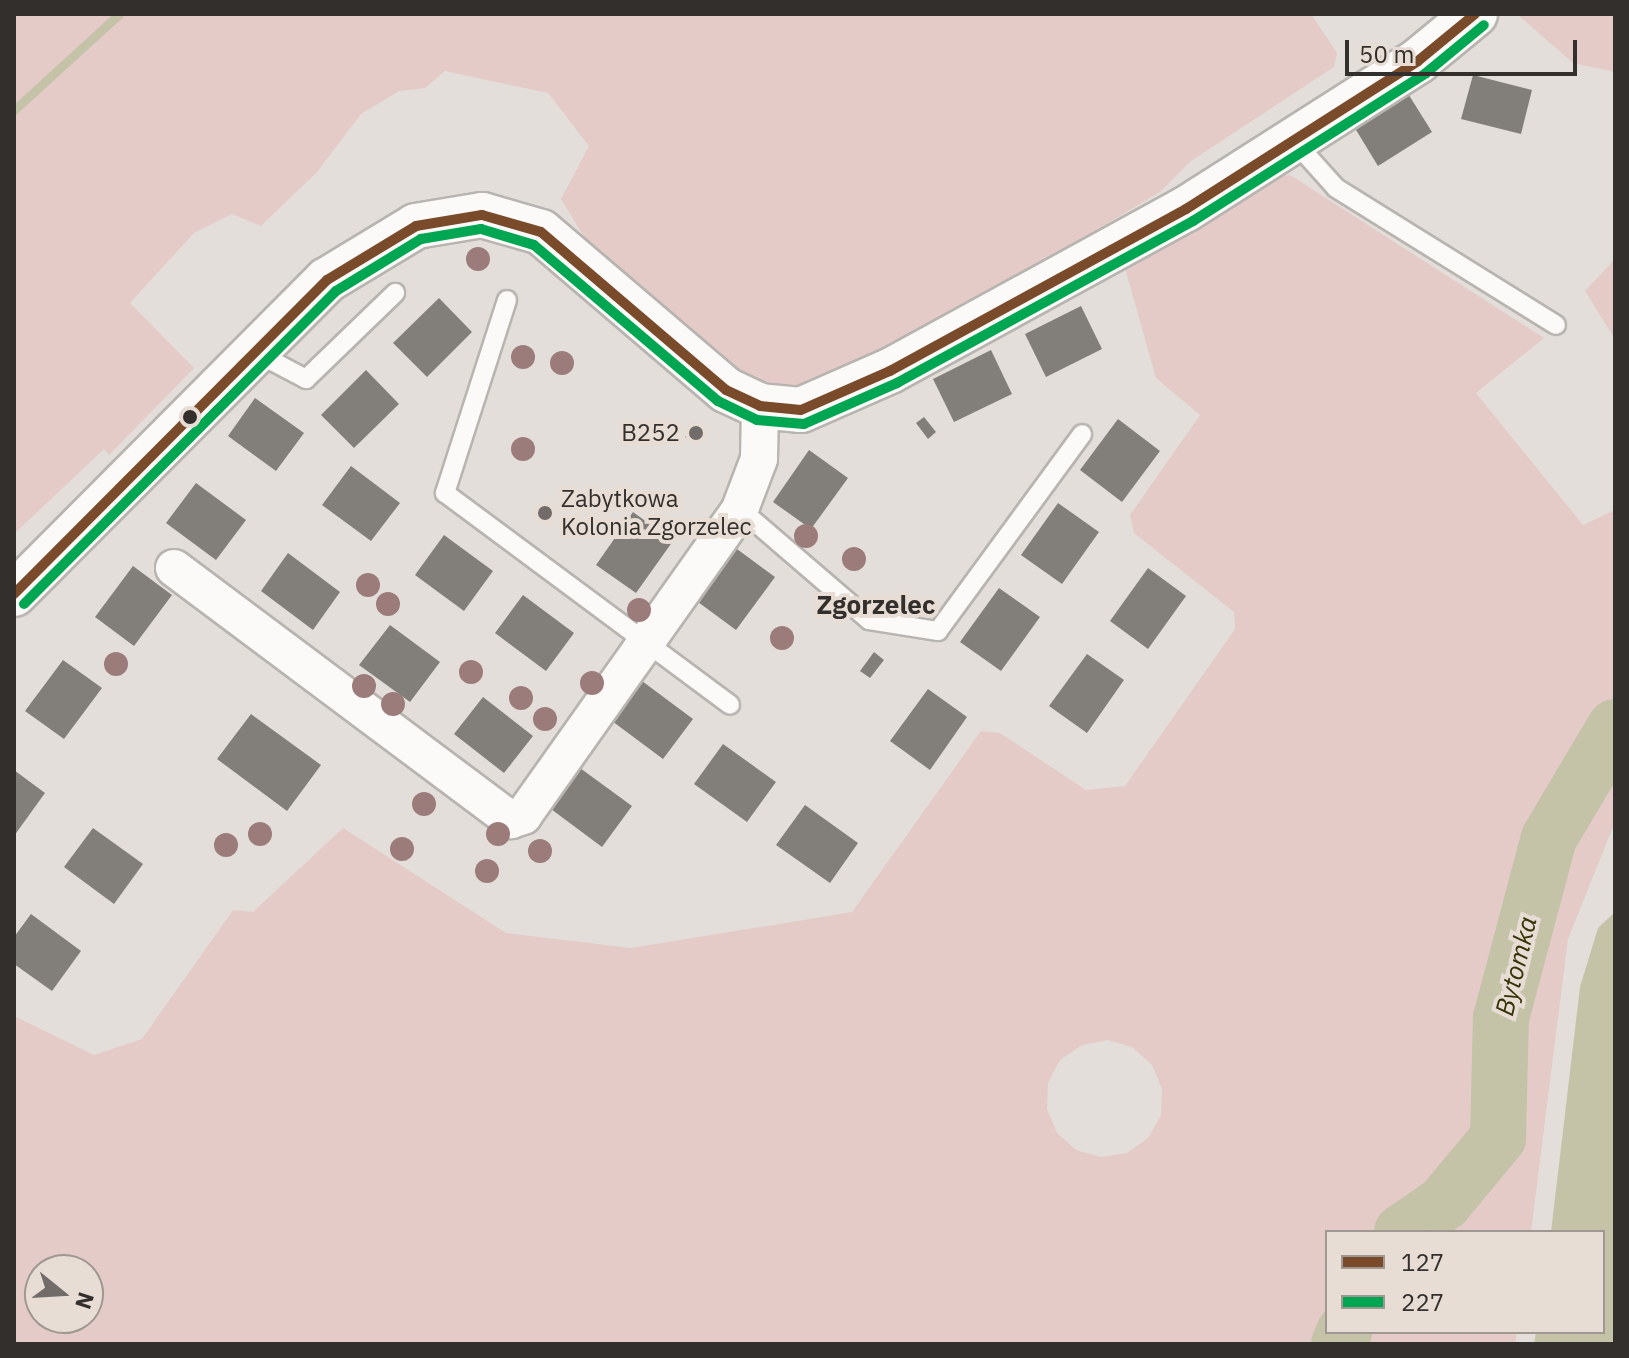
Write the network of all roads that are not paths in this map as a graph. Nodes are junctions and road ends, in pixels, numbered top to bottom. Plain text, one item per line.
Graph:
1 (1475, 14) edge
2 (1293, 140) junction
3 (395, 293) dead end
4 (507, 300) dead end
5 (1556, 325) dead end
6 (255, 352) junction
7 (760, 406) junction
8 (1082, 434) dead end
9 (740, 509) junction
10 (174, 568) dead end
11 (14, 594) edge
12 (644, 643) junction
13 (730, 705) dead end

1 - 2 street
2 - 5 lane
2 - 7 street
3 - 6 lane
4 - 12 lane
6 - 7 street
6 - 11 street
7 - 9 street
8 - 9 lane
9 - 12 street
10 - 12 street
12 - 13 lane

